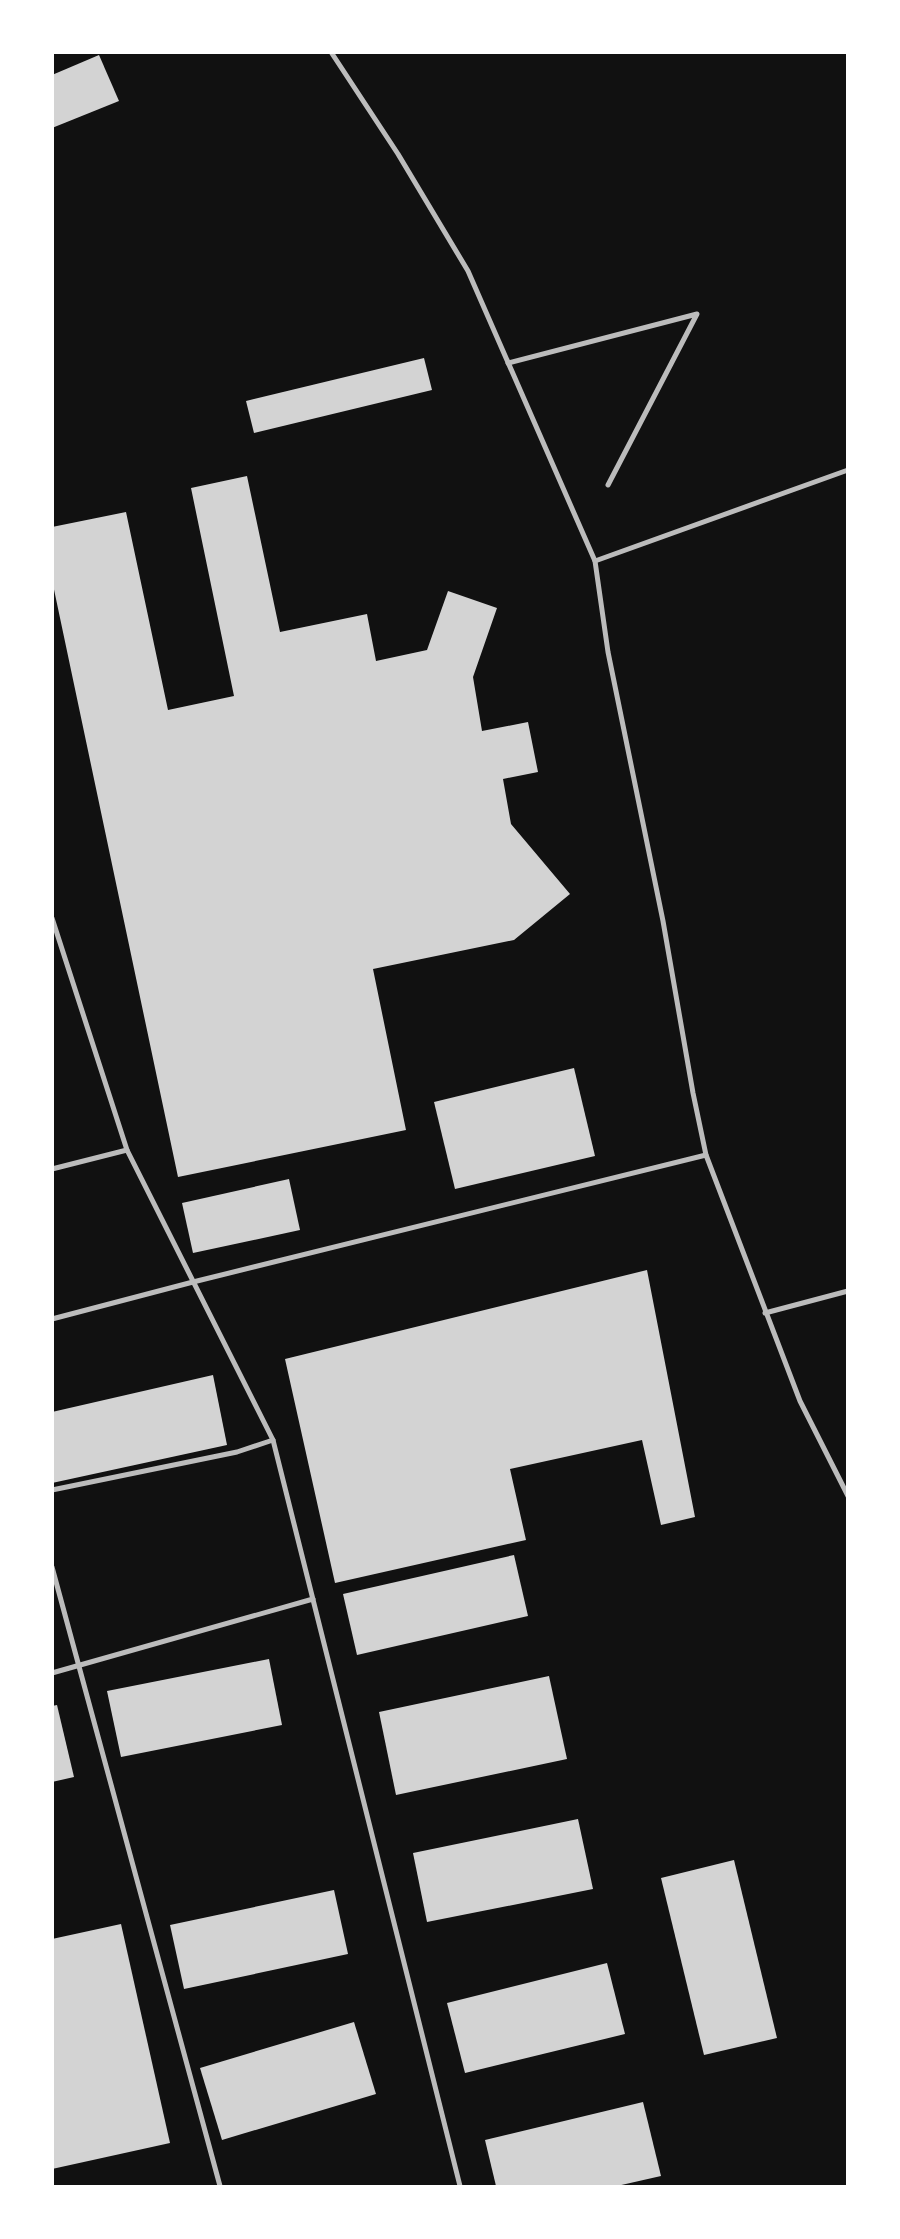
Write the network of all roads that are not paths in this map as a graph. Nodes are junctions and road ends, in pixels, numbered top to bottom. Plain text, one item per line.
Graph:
1 (331, 52) edge
2 (508, 363) junction
3 (848, 470) edge
4 (608, 485) dead end
5 (595, 561) junction
6 (52, 918) edge
7 (127, 1150) junction
8 (706, 1155) junction
9 (52, 1168) edge
10 (193, 1282) junction
11 (848, 1291) edge
12 (765, 1313) junction
13 (52, 1319) edge
14 (273, 1440) junction
15 (52, 1490) edge
16 (848, 1496) edge
17 (52, 1567) edge
18 (313, 1599) junction
19 (79, 1666) junction
20 (52, 1673) edge
21 (220, 2186) edge
22 (460, 2186) edge

1 - 2 lane
2 - 4 lane
2 - 5 lane
3 - 5 lane
5 - 8 lane
6 - 7 lane
7 - 9 lane
7 - 10 lane
8 - 10 lane
8 - 12 lane
10 - 13 lane
10 - 14 lane
11 - 12 lane
12 - 16 lane
14 - 15 lane
14 - 18 lane
17 - 19 lane
18 - 19 lane
18 - 22 lane
19 - 20 lane
19 - 21 lane

